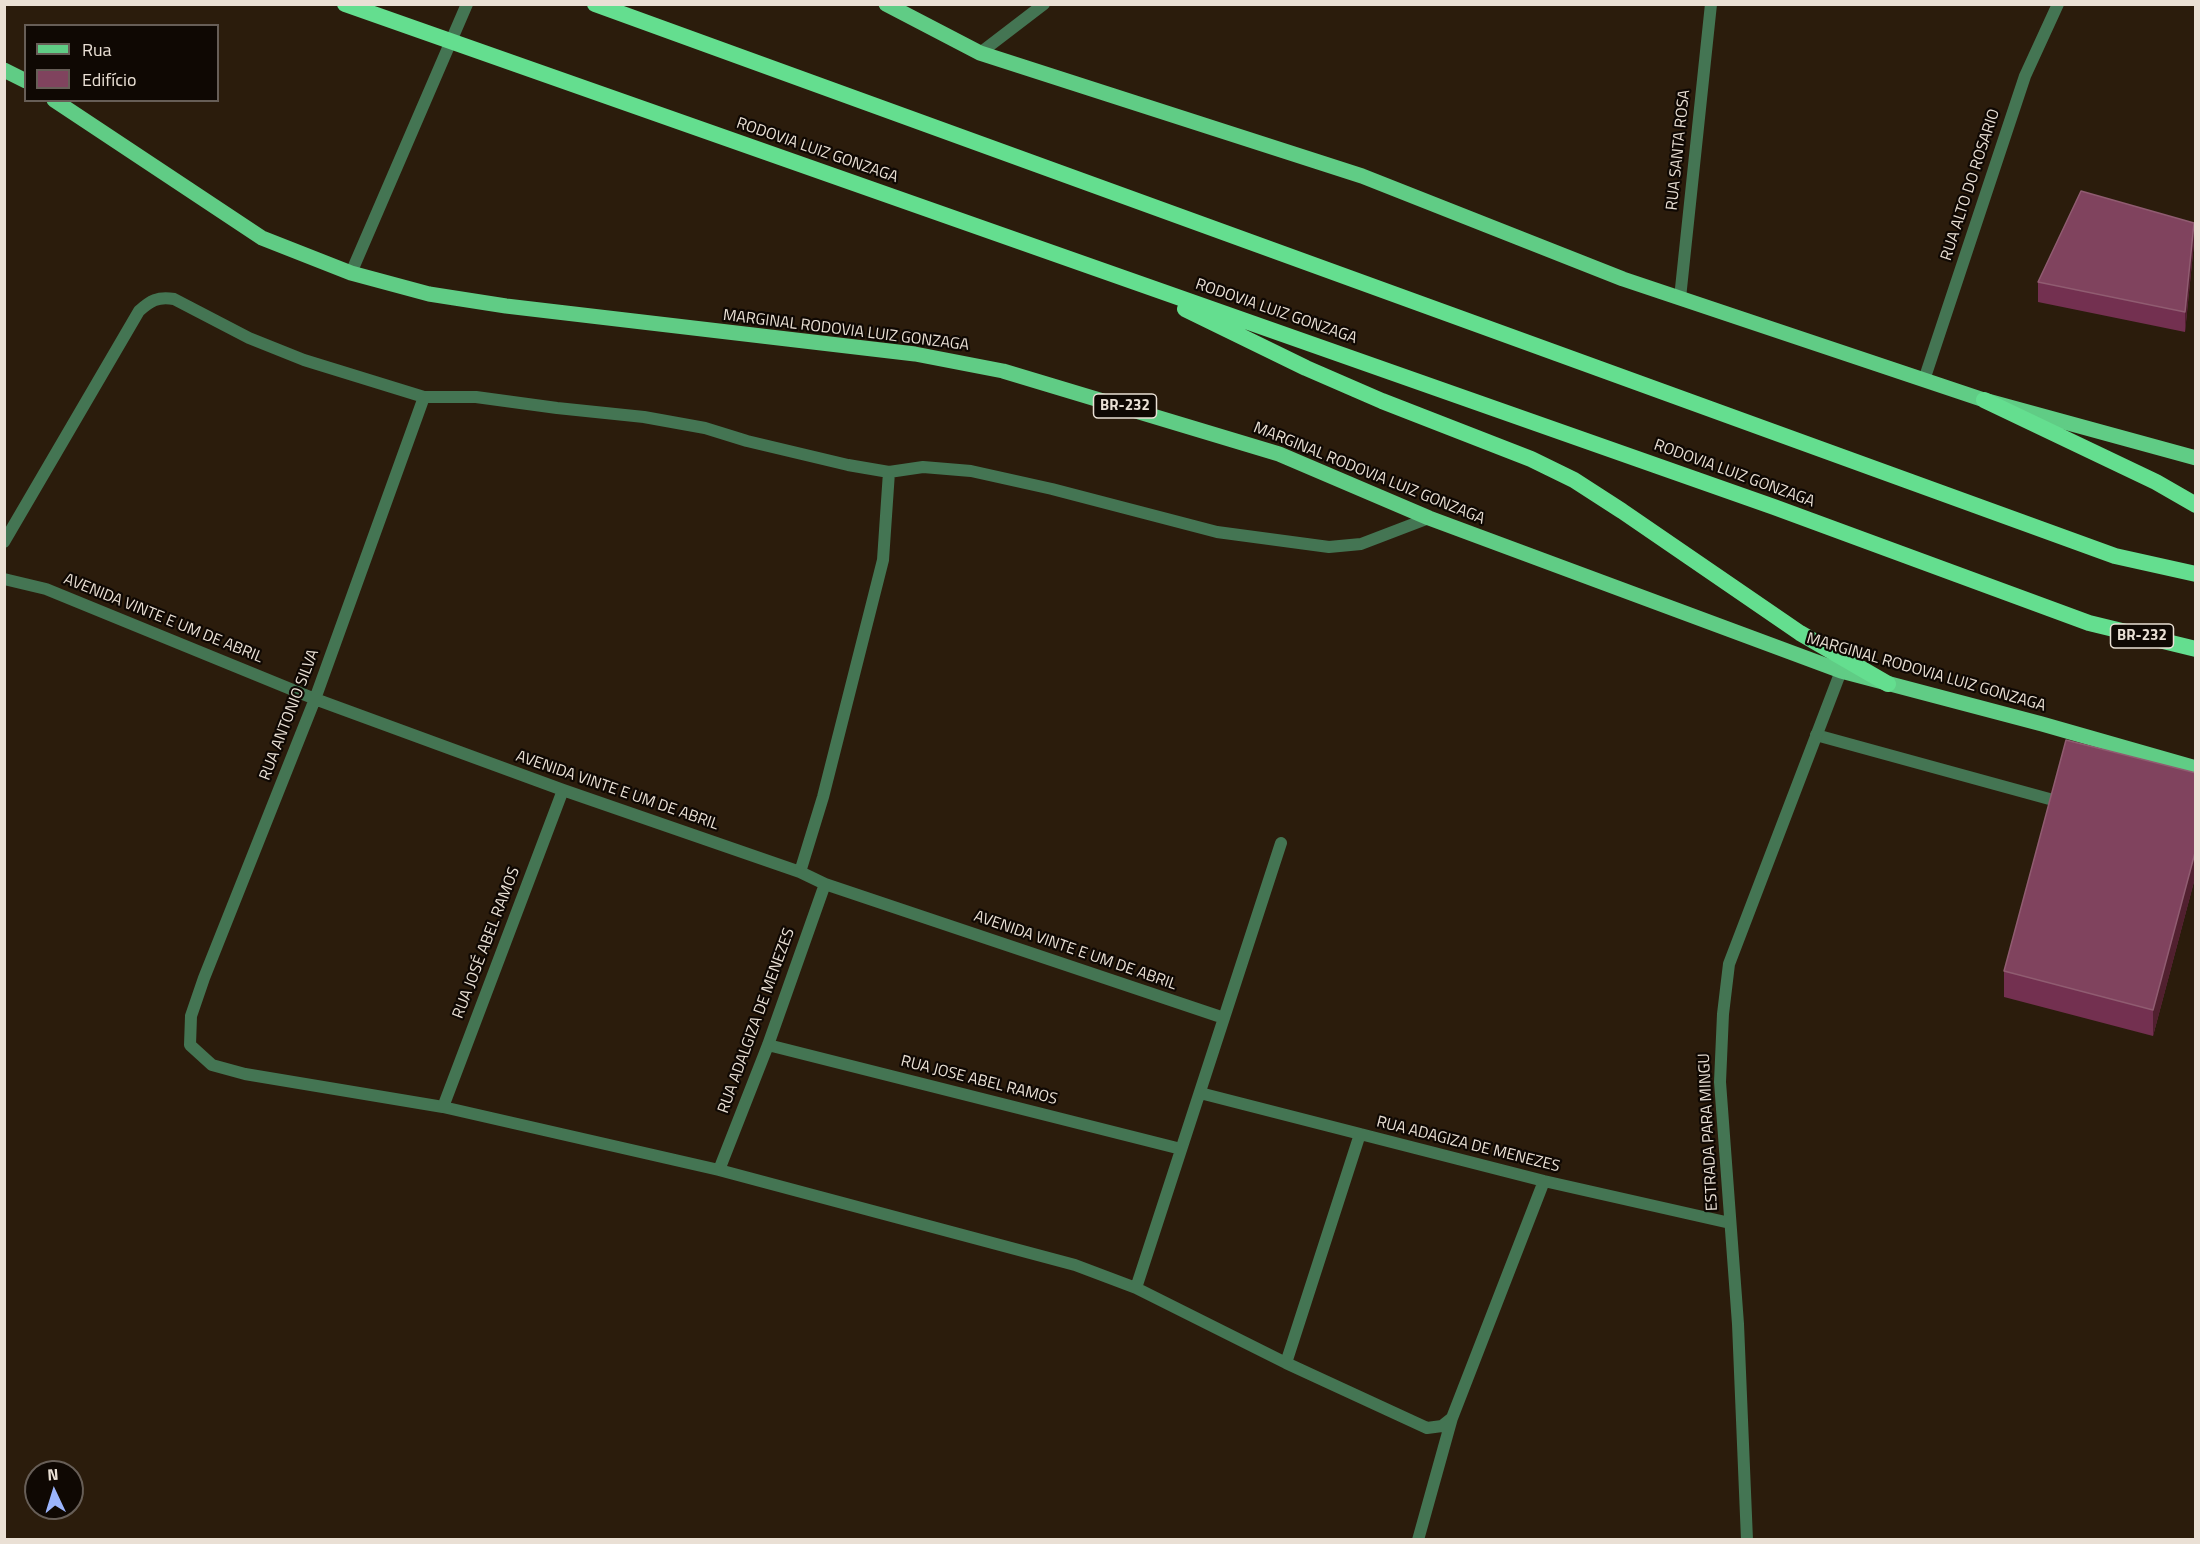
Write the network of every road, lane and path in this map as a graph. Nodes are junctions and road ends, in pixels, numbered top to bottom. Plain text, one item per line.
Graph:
1 (345, 4) edge
2 (468, 4) edge
3 (595, 4) edge
4 (886, 4) edge
5 (1044, 4) edge
6 (1712, 4) edge
7 (2058, 4) edge
8 (980, 53) junction
9 (4, 70) edge
10 (24, 80) edge
11 (57, 102) edge
12 (351, 273) junction
13 (1117, 276) junction
14 (1680, 298) junction
15 (1924, 380) junction
16 (424, 397) junction
17 (1984, 400) junction
18 (2196, 458) edge
19 (889, 472) junction
20 (2196, 505) edge
21 (1429, 518) junction
22 (4, 542) edge
23 (2196, 574) edge
24 (4, 579) edge
25 (2196, 649) edge
26 (1840, 671) junction
27 (1888, 684) junction
28 (315, 699) junction
29 (1816, 735) junction
30 (2196, 768) edge
31 (563, 790) junction
32 (2080, 808) edge
33 (1281, 843) dead end
34 (800, 872) junction
35 (825, 884) junction
36 (1224, 1018) junction
37 (768, 1045) junction
38 (1200, 1094) junction
39 (443, 1107) junction
40 (1360, 1134) junction
41 (1181, 1149) junction
42 (719, 1170) junction
43 (1544, 1181) junction
44 (1730, 1223) junction
45 (1136, 1287) junction
46 (1286, 1363) junction
47 (1452, 1418) junction
48 (1418, 1539) edge
49 (1747, 1539) edge

1 - 13 highway, RODOVIA LUIZ GONZAGA / BR-232
2 - 12 street
3 - 23 highway
4 - 8 main road
5 - 8 street
6 - 14 street, RUA SANTA ROSA
7 - 15 street, RUA ALTO DO ROSARIO
8 - 14 main road
9 - 10 main road
11 - 12 main road, MARGINAL RODOVIA LUIZ GONZAGA / BR-232
12 - 21 main road, MARGINAL RODOVIA LUIZ GONZAGA / BR-232
13 - 25 highway, RODOVIA LUIZ GONZAGA / BR-232
13 - 27 highway
14 - 15 main road
15 - 17 main road
16 - 19 street
16 - 22 street
16 - 28 street, RUA ANTONIO SILVA
17 - 18 main road
17 - 20 highway
19 - 21 street
19 - 34 street
21 - 26 main road, MARGINAL RODOVIA LUIZ GONZAGA / BR-232
24 - 28 street, AVENIDA VINTE E UM DE ABRIL
26 - 27 main road, MARGINAL RODOVIA LUIZ GONZAGA / BR-232
26 - 29 street, ESTRADA PARA MINGU
27 - 30 main road, MARGINAL RODOVIA LUIZ GONZAGA / BR-232
28 - 31 street, AVENIDA VINTE E UM DE ABRIL
28 - 39 street, RUA ANTONIO SILVA
29 - 32 street
29 - 44 street, ESTRADA PARA MINGU
31 - 34 street, AVENIDA VINTE E UM DE ABRIL
31 - 39 street, RUA JOSÉ ABEL RAMOS
33 - 36 street
34 - 35 street, AVENIDA VINTE E UM DE ABRIL
35 - 36 street, AVENIDA VINTE E UM DE ABRIL
35 - 37 street, RUA ADALGIZA DE MENEZES
36 - 38 street
37 - 41 street, RUA JOSE ABEL RAMOS
37 - 42 street, RUA ADALGIZA DE MENEZES
38 - 40 street, RUA ADAGIZA DE MENEZES
38 - 41 street
39 - 42 street
40 - 43 street, RUA ADAGIZA DE MENEZES
40 - 46 street
41 - 45 street
42 - 45 street
43 - 44 street, RUA ADAGIZA DE MENEZES
43 - 47 street
44 - 49 street, ESTRADA PARA MINGU
45 - 46 street
46 - 47 street
47 - 48 street

